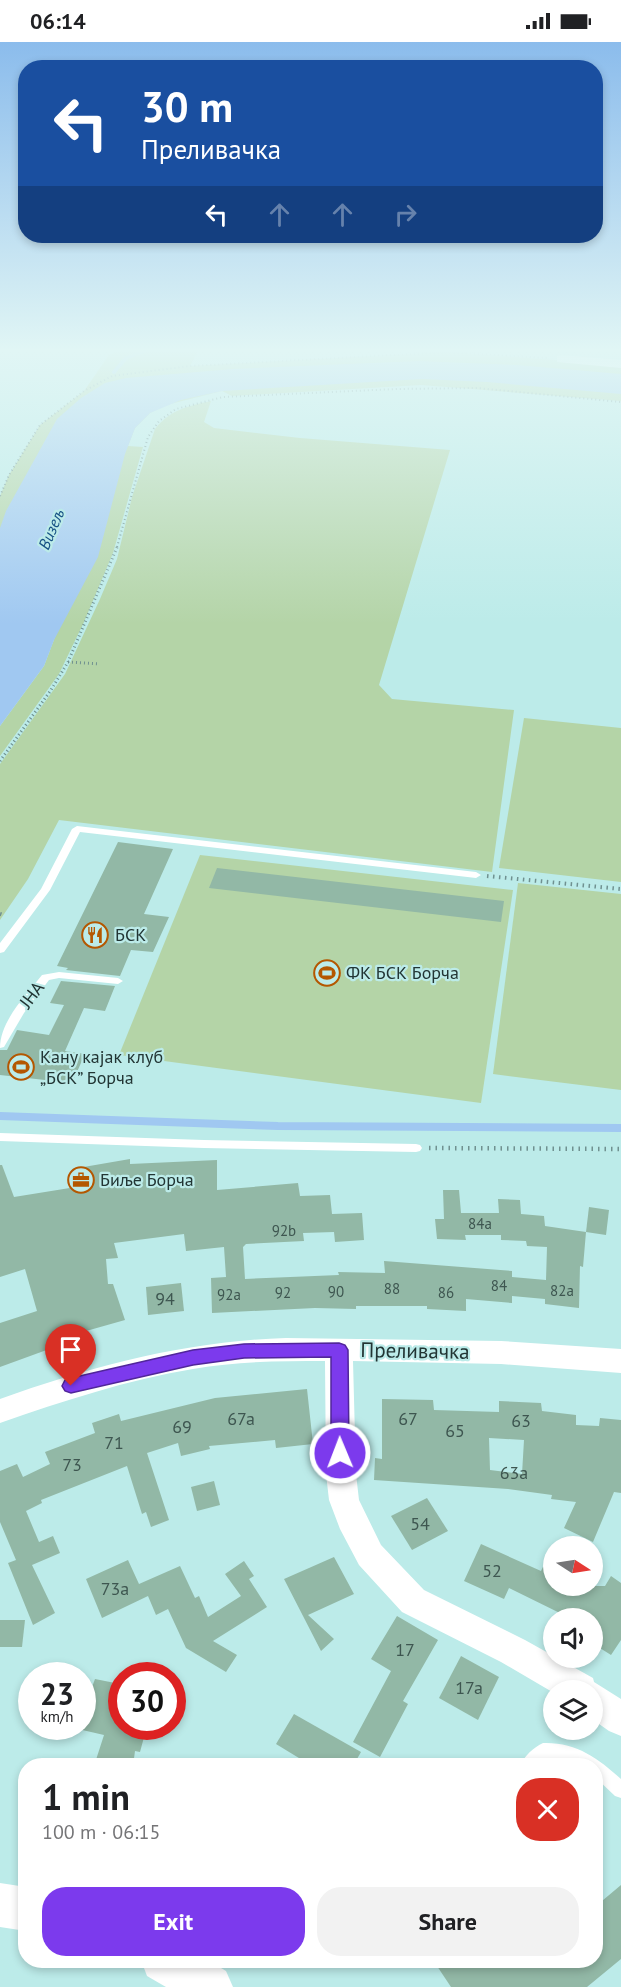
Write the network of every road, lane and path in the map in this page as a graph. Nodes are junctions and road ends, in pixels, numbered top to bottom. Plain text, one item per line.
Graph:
1 (30, 442) edge
2 (147, 442) edge
3 (0, 496) edge
4 (68, 662) junction
5 (99, 664) dead end
6 (0, 761) edge
7 (477, 875) joint
8 (621, 888) edge
9 (0, 950) edge
10 (118, 981) dead end
11 (0, 1044) edge
12 (4, 1137) edge
13 (416, 1148) joint
14 (621, 1149) edge
15 (339, 1350) junction
16 (621, 1361) edge
17 (0, 1411) edge
18 (564, 1680) edge
19 (603, 1706) edge
20 (621, 1719) edge
21 (536, 1758) edge
22 (583, 1758) edge
23 (603, 1773) edge
24 (621, 1790) edge
25 (0, 1905) edge
26 (18, 1908) edge
27 (177, 1968) edge
28 (210, 1987) edge

1 - 3 path
2 - 4 path
4 - 5 path
4 - 6 path
7 - 8 path
7 - 9 lane
10 - 11 lane, ЈНА
12 - 13 lane
13 - 14 path
15 - 16 street, Преливачка
15 - 17 street, Преливачка
15 - 18 street
19 - 20 street
21 - 22 lane
23 - 24 lane
25 - 26 street
27 - 28 street

